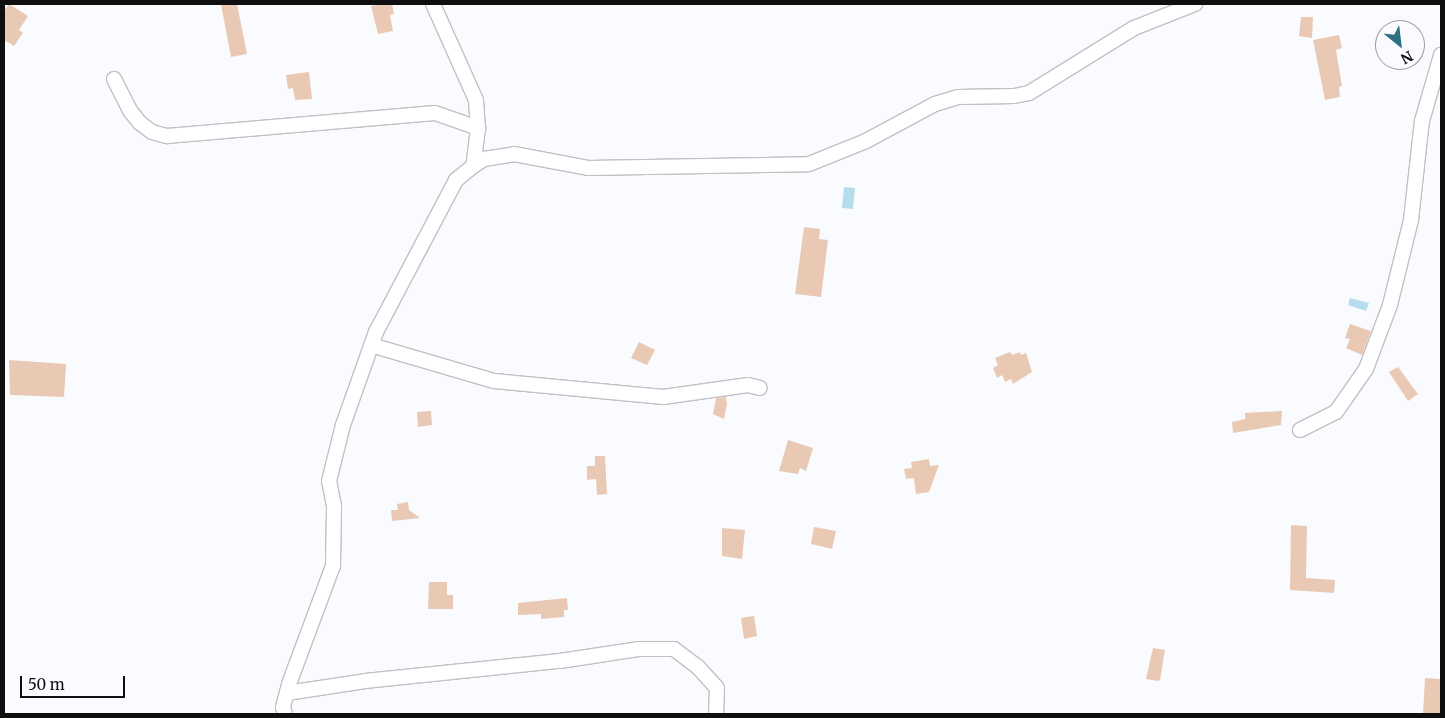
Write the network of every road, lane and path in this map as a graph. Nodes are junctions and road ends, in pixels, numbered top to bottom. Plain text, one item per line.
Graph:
1 (433, 4) edge
2 (1195, 4) edge
3 (1441, 55) edge
4 (114, 79) dead end
5 (478, 128) junction
6 (473, 166) junction
7 (371, 345) junction
8 (760, 388) dead end
9 (1300, 430) dead end
10 (287, 693) junction
11 (285, 714) edge
12 (716, 714) edge

1 - 5 street
2 - 6 street
3 - 9 street
4 - 5 street
5 - 6 street
6 - 7 street
7 - 8 street
7 - 10 street
10 - 11 street
10 - 12 street

